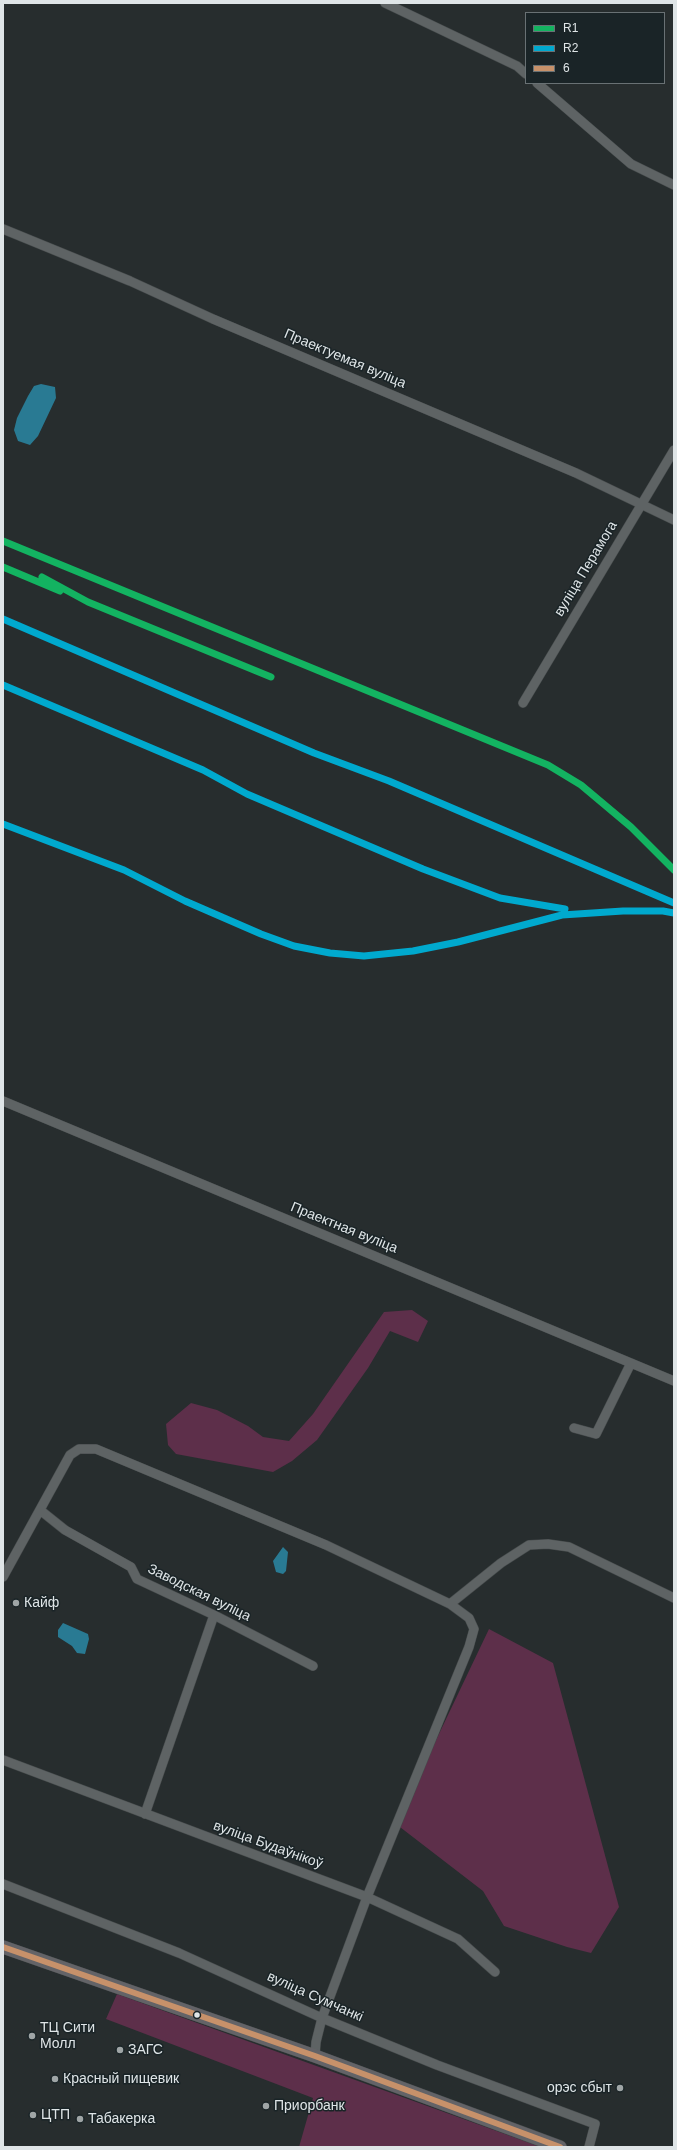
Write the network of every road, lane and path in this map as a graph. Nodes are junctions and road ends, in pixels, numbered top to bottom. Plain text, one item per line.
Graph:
1 (385, 3) edge
2 (525, 73) edge
3 (538, 84) edge
4 (674, 185) edge
5 (3, 230) edge
6 (674, 450) edge
7 (642, 504) junction
8 (674, 520) edge
9 (523, 703) dead end
10 (3, 1101) edge
11 (631, 1363) junction
12 (674, 1381) edge
13 (574, 1428) dead end
14 (40, 1510) junction
15 (3, 1577) edge
16 (674, 1598) edge
17 (450, 1604) junction
18 (214, 1615) junction
19 (313, 1666) dead end
20 (3, 1760) edge
21 (145, 1814) junction
22 (3, 1884) edge
23 (367, 1897) junction
24 (3, 1947) edge
25 (495, 1972) dead end
26 (322, 2018) junction
27 (315, 2056) junction
28 (560, 2147) edge
29 (589, 2147) edge

1 - 2 street
3 - 4 street
5 - 7 street, Праектуемая вуліца
6 - 7 street, вуліца Перамога
7 - 8 street, Праектуемая вуліца
7 - 9 street, вуліца Перамога
10 - 11 street, Праектная вуліца
11 - 12 street, Праектная вуліца
11 - 13 street
14 - 15 street
14 - 17 street
14 - 18 street, Заводская вуліца
16 - 17 street
17 - 23 street
18 - 19 street, Заводская вуліца
18 - 21 street
20 - 21 street, вуліца Будаўнікоў
21 - 23 street, вуліца Будаўнікоў
22 - 26 street, вуліца Сумчанкі
23 - 25 street, вуліца Будаўнікоў
23 - 26 street
24 - 27 main road
26 - 27 street
26 - 29 street, вуліца Сумчанкі
27 - 28 main road

